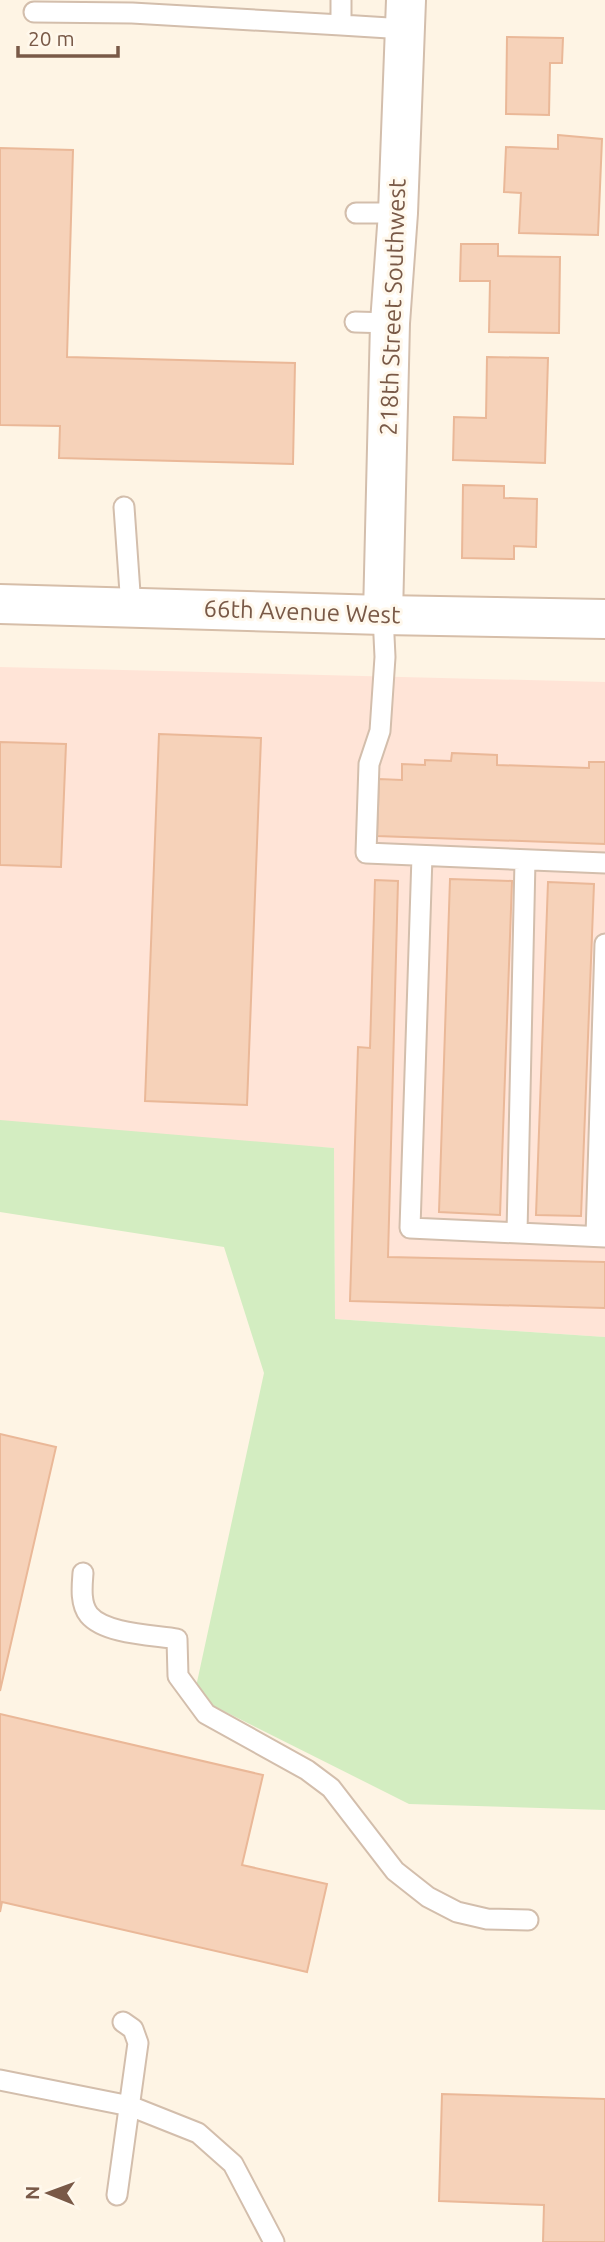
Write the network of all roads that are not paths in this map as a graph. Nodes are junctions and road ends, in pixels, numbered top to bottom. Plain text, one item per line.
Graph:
1 (341, 0) edge
2 (34, 12) dead end
3 (406, 14) edge
4 (341, 24) junction
5 (356, 213) dead end
6 (397, 213) junction
7 (124, 507) dead end
8 (0, 604) edge
9 (131, 607) junction
10 (383, 615) junction
11 (605, 619) edge
12 (422, 856) junction
13 (525, 860) junction
14 (605, 863) edge
15 (605, 944) edge
16 (517, 1233) junction
17 (601, 1237) edge
18 (83, 1573) dead end
19 (528, 1920) dead end
20 (123, 2022) dead end
21 (0, 2080) edge
22 (130, 2106) junction
23 (117, 2195) dead end
24 (274, 2242) edge

1 - 4 lane
2 - 4 lane
3 - 4 lane
3 - 6 main road, 218th Street Southwest
5 - 6 lane
6 - 10 main road, 218th Street Southwest
7 - 9 lane
8 - 9 main road, 66th Avenue West
9 - 10 main road, 66th Avenue West
10 - 11 main road, 66th Avenue West
10 - 12 lane
12 - 13 lane
12 - 16 lane
13 - 14 lane
13 - 16 lane
15 - 17 lane
16 - 17 lane
18 - 19 lane
20 - 22 lane
21 - 22 lane
22 - 23 lane
22 - 24 lane

